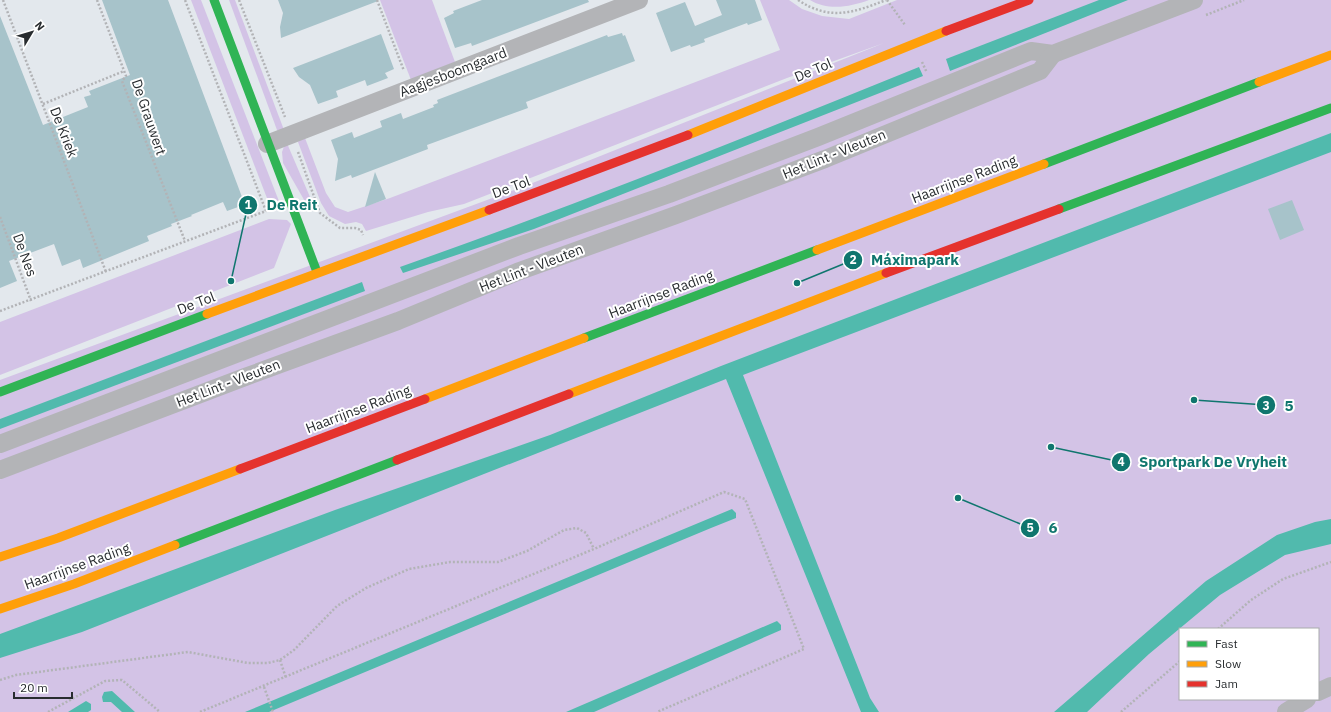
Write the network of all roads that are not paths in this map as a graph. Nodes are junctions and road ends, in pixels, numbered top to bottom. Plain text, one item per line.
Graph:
1 (214, 0) edge
2 (1029, 0) edge
3 (1194, 0) edge
4 (628, 2) edge
5 (1053, 54) junction
6 (1331, 55) edge
7 (934, 90) junction
8 (946, 108) junction
9 (1331, 108) edge
10 (818, 137) junction
11 (268, 144) junction
12 (826, 159) junction
13 (669, 194) junction
14 (676, 215) junction
15 (317, 272) junction
16 (388, 296) junction
17 (398, 321) junction
18 (237, 354) junction
19 (245, 376) junction
20 (0, 392) edge
21 (0, 444) edge
22 (0, 470) edge
23 (0, 557) edge
24 (0, 609) edge
25 (1331, 686) edge
26 (1319, 692) edge
27 (1305, 700) edge
28 (1286, 712) edge

1 - 11 main road
2 - 15 main road, De Tol
3 - 5 street, Het Lint - Vleuten
4 - 11 street, Aagjesboomgaard
5 - 7 street, Het Lint - Vleuten
5 - 8 street, Het Lint - Vleuten
6 - 23 main road, Haarrijnse Rading
7 - 8 street
7 - 10 street, Het Lint - Vleuten
8 - 12 street, Het Lint - Vleuten
9 - 24 main road, Haarrijnse Rading
10 - 12 street
10 - 13 street, Het Lint - Vleuten
11 - 15 main road
12 - 14 street, Het Lint - Vleuten
13 - 14 street
13 - 16 street, Het Lint - Vleuten
14 - 17 street, Het Lint - Vleuten
15 - 20 main road, De Tol
16 - 17 street
16 - 18 street, Het Lint - Vleuten
17 - 19 street, Het Lint - Vleuten
18 - 19 street
18 - 21 street, Het Lint - Vleuten
19 - 22 street, Het Lint - Vleuten
25 - 26 street
27 - 28 street

